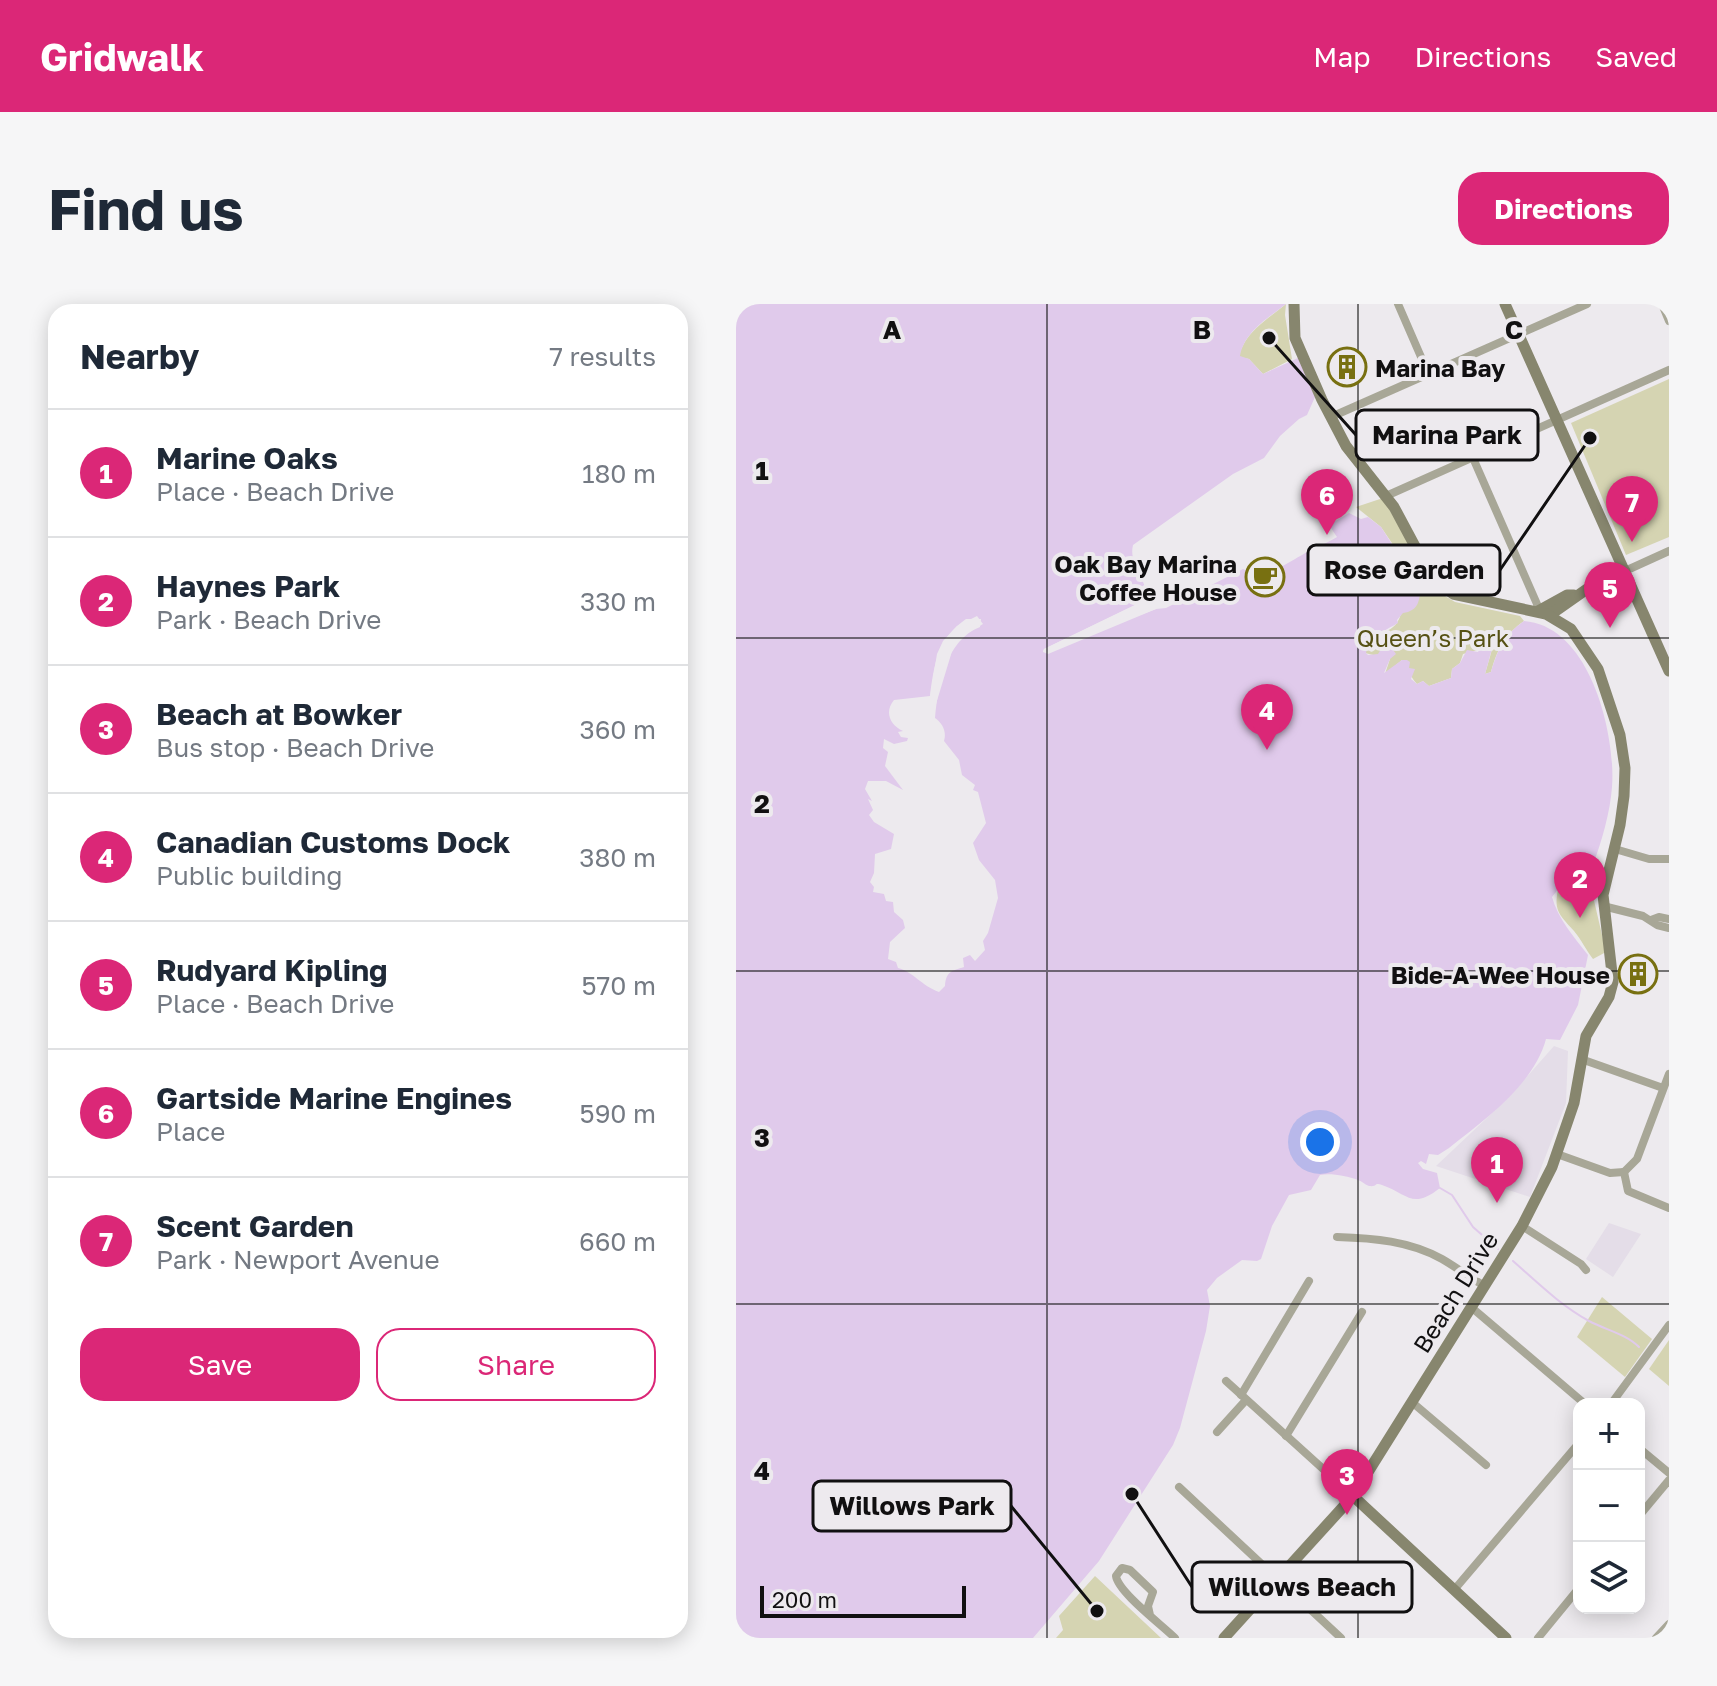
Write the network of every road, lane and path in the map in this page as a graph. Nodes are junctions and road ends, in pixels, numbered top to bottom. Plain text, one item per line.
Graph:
1 (1294, 304) edge
2 (1398, 304) edge
3 (1505, 304) edge
4 (1587, 304) edge
5 (1662, 304) edge
6 (1669, 321) edge
7 (1519, 333) junction
8 (1669, 370) edge
9 (1428, 373) junction
10 (1331, 417) junction
11 (1557, 418) junction
12 (1473, 458) junction
13 (1386, 496) junction
14 (1669, 551) edge
15 (1625, 571) junction
16 (1579, 594) junction
17 (1544, 613) junction
18 (1571, 629) junction
19 (1669, 671) edge
20 (1615, 849) junction
21 (1669, 859) edge
22 (1603, 906) junction
23 (1669, 919) edge
24 (1651, 920) junction
25 (1669, 928) edge
26 (1581, 1059) junction
27 (1669, 1074) edge
28 (1663, 1088) junction
29 (1557, 1154) junction
30 (1624, 1172) junction
31 (1669, 1208) edge
32 (1522, 1226) junction
33 (1337, 1237) dead end
34 (1586, 1270) dead end
35 (1309, 1281) dead end
36 (1485, 1286) junction
37 (1471, 1307) junction
38 (1362, 1312) dead end
39 (1669, 1325) edge
40 (1226, 1381) dead end
41 (1244, 1398) junction
42 (1578, 1398) edge
43 (1615, 1398) edge
44 (1413, 1403) junction
45 (1217, 1432) dead end
46 (1286, 1436) junction
47 (1573, 1450) edge
48 (1645, 1453) edge
49 (1486, 1465) dead end
50 (1669, 1473) edge
51 (1669, 1480) edge
52 (1179, 1487) dead end
53 (1353, 1496) junction
54 (1645, 1509) edge
55 (1278, 1580) junction
56 (1454, 1590) junction
57 (1573, 1595) edge
58 (1150, 1615) junction
59 (1669, 1624) edge
60 (1175, 1638) edge
61 (1224, 1638) edge
62 (1341, 1638) edge
63 (1506, 1638) edge
64 (1538, 1638) edge
65 (1656, 1638) edge

1 - 10 main road, Beach Drive
2 - 9 street
3 - 7 main road
4 - 7 street
5 - 6 street
7 - 9 street
7 - 11 main road
8 - 11 street
9 - 10 street
10 - 13 main road, Beach Drive
11 - 12 street
11 - 15 main road
12 - 13 street
12 - 17 street
13 - 17 main road, Beach Drive
14 - 15 street
15 - 16 main road
15 - 19 main road
16 - 17 main road
16 - 18 main road
17 - 18 main road, Beach Drive
18 - 20 main road, Beach Drive
20 - 21 street
20 - 22 main road, Beach Drive
22 - 24 street
22 - 26 main road, Beach Drive
23 - 24 street
24 - 25 street
26 - 28 street
26 - 29 main road, Beach Drive
27 - 28 street
28 - 30 street
29 - 30 street
29 - 32 main road, Beach Drive
30 - 31 street
32 - 34 street
32 - 36 main road, Beach Drive
33 - 36 street
35 - 41 street
36 - 37 main road, Beach Drive
37 - 42 street
37 - 44 main road, Beach Drive
38 - 46 street
39 - 43 street
40 - 41 street
41 - 45 street
41 - 46 street
44 - 49 street
44 - 53 main road, Beach Drive
46 - 53 street
47 - 56 street
48 - 50 street
51 - 54 street
52 - 55 street
53 - 55 main road, Beach Drive
53 - 56 main road
55 - 61 main road, Beach Drive
55 - 62 street
56 - 63 main road
57 - 64 street
58 - 58 street
58 - 60 street
59 - 65 street

